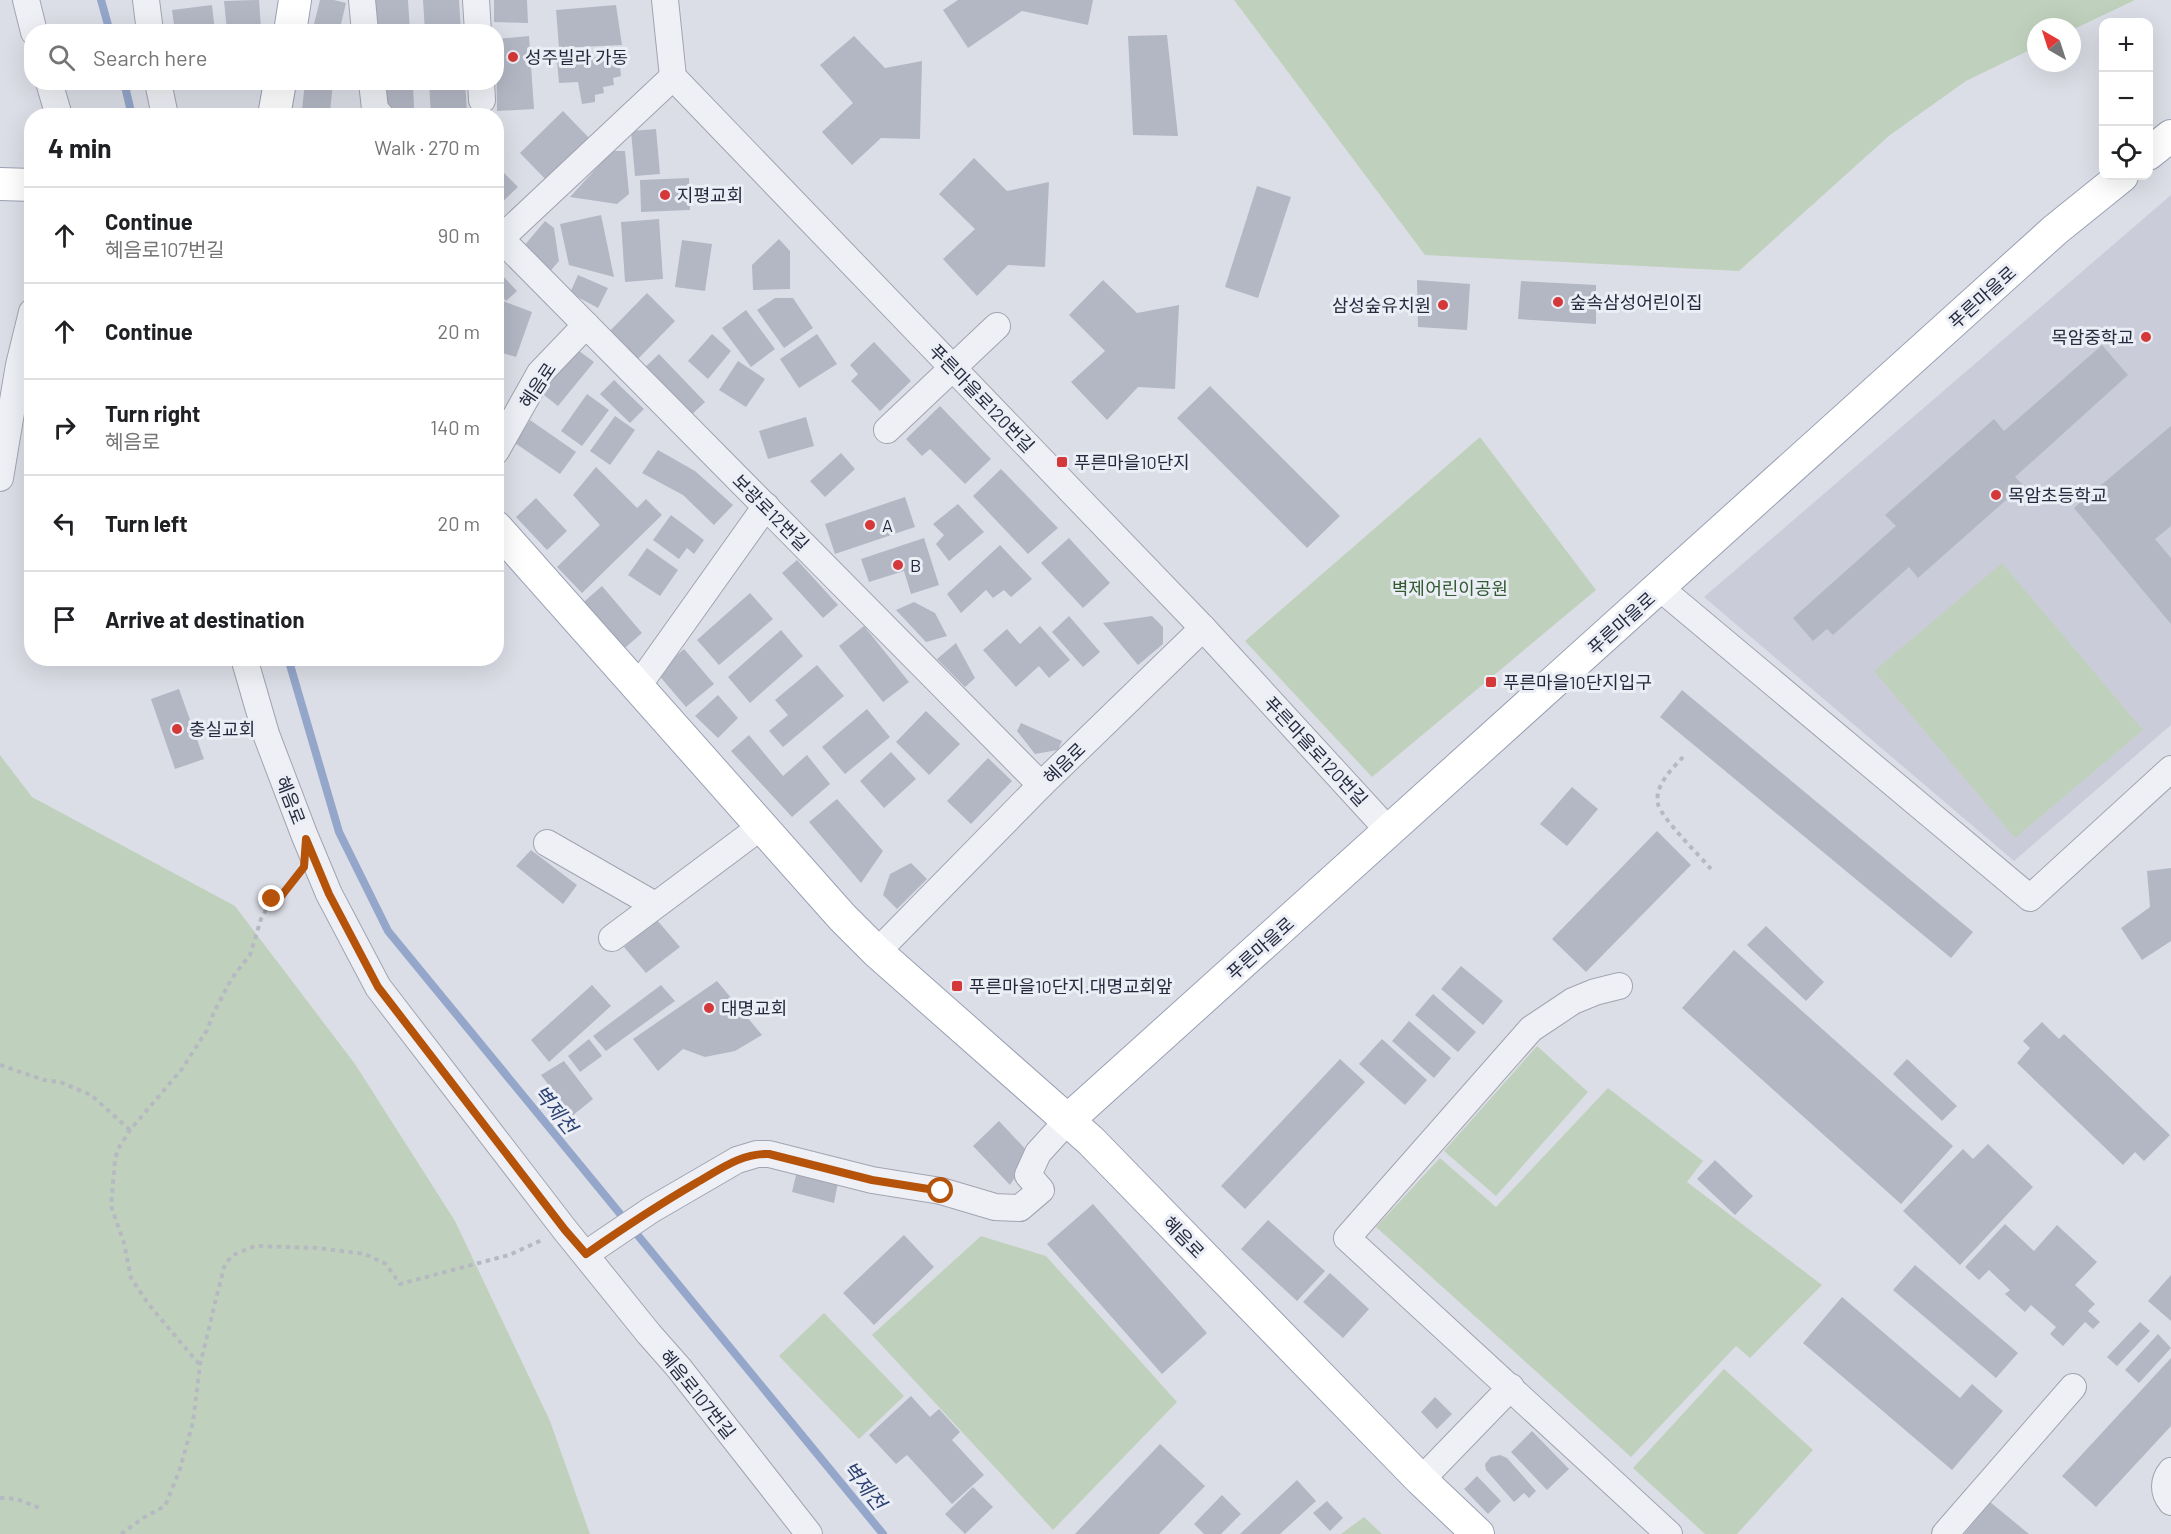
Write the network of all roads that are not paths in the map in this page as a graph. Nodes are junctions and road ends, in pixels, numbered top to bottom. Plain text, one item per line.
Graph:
1 (26, 0) edge
2 (146, 0) edge
3 (296, 0) edge
4 (362, 0) edge
5 (476, 0) edge
6 (664, 0) edge
7 (32, 24) edge
8 (149, 24) edge
9 (292, 24) edge
10 (364, 24) edge
11 (478, 24) edge
12 (673, 77) junction
13 (51, 90) edge
14 (160, 90) edge
15 (279, 90) edge
16 (373, 90) edge
17 (57, 108) edge
18 (163, 108) edge
19 (275, 108) edge
20 (375, 108) edge
21 (2171, 136) edge
22 (2153, 150) edge
23 (2117, 180) edge
24 (0, 184) edge
25 (24, 185) edge
26 (504, 233) edge
27 (504, 245) edge
28 (586, 325) junction
29 (997, 326) dead end
30 (24, 345) edge
31 (952, 368) junction
32 (887, 430) dead end
33 (504, 437) edge
34 (0, 478) edge
35 (766, 506) junction
36 (504, 536) edge
37 (1660, 588) junction
38 (1203, 628) junction
39 (246, 666) edge
40 (638, 686) junction
41 (2171, 769) edge
42 (1041, 785) junction
43 (762, 826) junction
44 (1389, 831) junction
45 (547, 843) dead end
46 (655, 905) junction
47 (612, 938) dead end
48 (877, 952) junction
49 (1619, 986) dead end
50 (1068, 1120) junction
51 (586, 1254) junction
52 (1511, 1387) junction
53 (2073, 1387) dead end
54 (2171, 1471) edge
55 (1421, 1480) junction
56 (2171, 1502) edge
57 (809, 1534) edge
58 (1478, 1534) edge
59 (1669, 1534) edge
60 (1945, 1534) edge

1 - 7 street
2 - 8 street
3 - 9 main road
4 - 10 street
5 - 11 street
6 - 12 street
12 - 26 street, 보광로12번길
12 - 31 street, 푸른마을로120번길
13 - 17 street
14 - 18 street
15 - 19 main road
16 - 20 street
21 - 22 main road
23 - 37 main road, 푸른마을로
24 - 25 main road
27 - 28 street, 보광로12번길
28 - 33 street, 혜음로
28 - 35 street, 보광로12번길
29 - 31 street
30 - 34 street
31 - 32 street
31 - 38 street, 푸른마을로120번길
35 - 40 street
35 - 42 street, 보광로12번길
36 - 40 main road, 혜음로
37 - 41 street
37 - 44 main road, 푸른마을로
38 - 42 street, 혜음로
38 - 44 street, 푸른마을로120번길
39 - 51 street, 혜음로
40 - 43 main road, 혜음로
42 - 48 street, 혜음로
43 - 46 street
43 - 48 main road, 혜음로
44 - 50 main road, 푸른마을로
45 - 46 street
46 - 47 street
48 - 50 main road, 혜음로
49 - 52 street
50 - 51 street
50 - 55 main road, 혜음로
51 - 57 street, 혜음로107번길
52 - 55 street
52 - 59 street
53 - 60 street
54 - 56 street
55 - 58 main road, 혜음로

